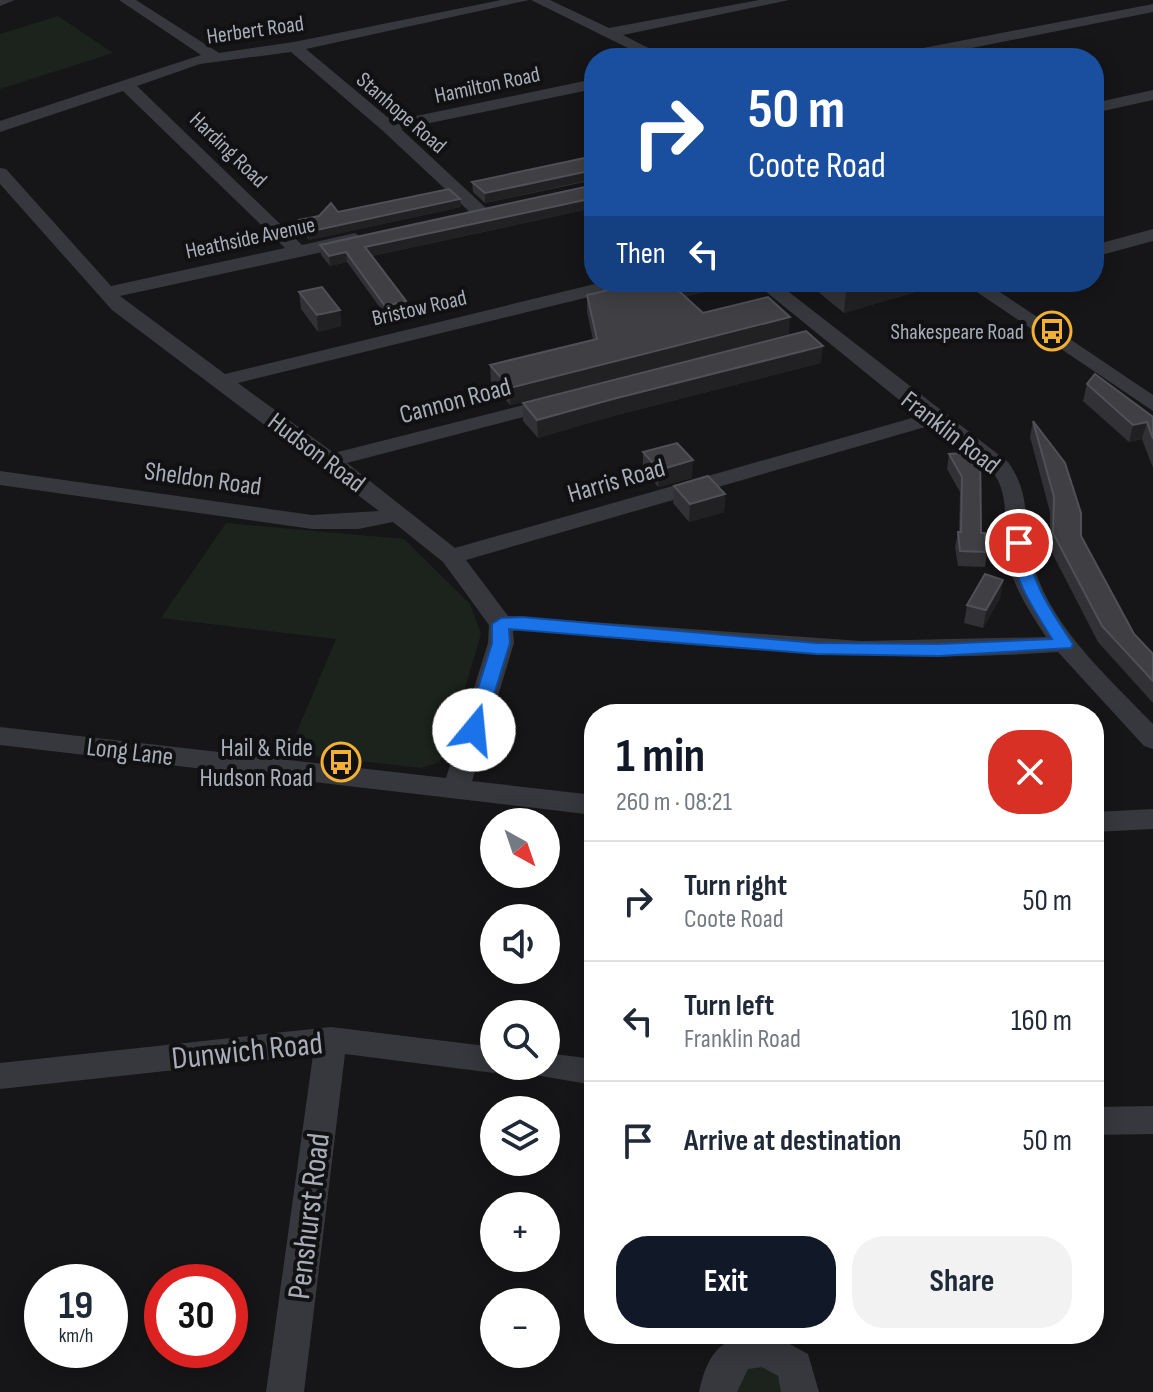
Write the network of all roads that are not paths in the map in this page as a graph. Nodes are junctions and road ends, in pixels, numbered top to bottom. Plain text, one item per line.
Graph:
1 (8, 0) edge
2 (126, 0) edge
3 (522, 0) edge
4 (538, 0) edge
5 (782, 0) edge
6 (0, 2) edge
7 (1153, 8) edge
8 (608, 33) junction
9 (294, 47) junction
10 (639, 48) edge
11 (948, 48) edge
12 (215, 57) junction
13 (125, 84) junction
14 (584, 86) edge
15 (1153, 95) edge
16 (1104, 106) edge
17 (0, 127) edge
18 (389, 127) junction
19 (0, 173) edge
20 (450, 218) edge
21 (374, 235) edge
22 (1153, 235) edge
23 (1104, 248) edge
24 (298, 251) junction
25 (586, 292) edge
26 (776, 292) edge
27 (991, 292) edge
28 (105, 293) junction
29 (826, 333) junction
30 (795, 341) edge
31 (222, 381) junction
32 (578, 397) edge
33 (1153, 405) edge
34 (935, 418) junction
35 (330, 461) junction
36 (0, 478) edge
37 (398, 513) junction
38 (451, 557) junction
39 (501, 624) junction
40 (1064, 644) junction
41 (0, 736) edge
42 (1153, 740) edge
43 (456, 789) junction
44 (584, 804) edge
45 (1153, 819) edge
46 (1104, 821) edge
47 (331, 1040) junction
48 (480, 1058) edge
49 (560, 1068) edge
50 (584, 1071) edge
51 (0, 1076) edge
52 (1153, 1120) edge
53 (1104, 1121) edge
54 (285, 1392) edge
55 (718, 1392) edge
56 (800, 1392) edge

1 - 6 street
2 - 12 street
3 - 9 street, Herbert Road
4 - 8 street
5 - 8 street
7 - 11 street
8 - 10 street
9 - 12 street, Herbert Road
9 - 18 street, Stanhope Road
12 - 13 street, Herbert Road
13 - 17 street, Herbert Road
13 - 24 street, Harding Road
14 - 18 street, Hamilton Road
15 - 16 street
18 - 20 street, Stanhope Road
19 - 28 street, Hudson Road
21 - 24 street, Heathside Avenue
22 - 23 street
24 - 28 street, Heathside Avenue
25 - 31 street, Bristow Road
26 - 29 street, Franklin Road
27 - 33 street
28 - 31 street, Hudson Road
29 - 30 street
29 - 34 street, Franklin Road
31 - 35 street, Hudson Road
32 - 35 street, Cannon Road
34 - 38 street, Harris Road
34 - 40 street, Franklin Road
35 - 37 street, Hudson Road
36 - 37 street, Sheldon Road
37 - 38 street, Hudson Road
38 - 39 street, Hudson Road
39 - 40 street
39 - 43 street
40 - 42 street, Franklin Road
41 - 43 street, Long Lane
43 - 44 street, Long Lane
45 - 46 street
47 - 48 street, Dunwich Road
47 - 51 street, Dunwich Road
47 - 54 street, Penshurst Road
49 - 50 street
52 - 53 street
55 - 56 street

